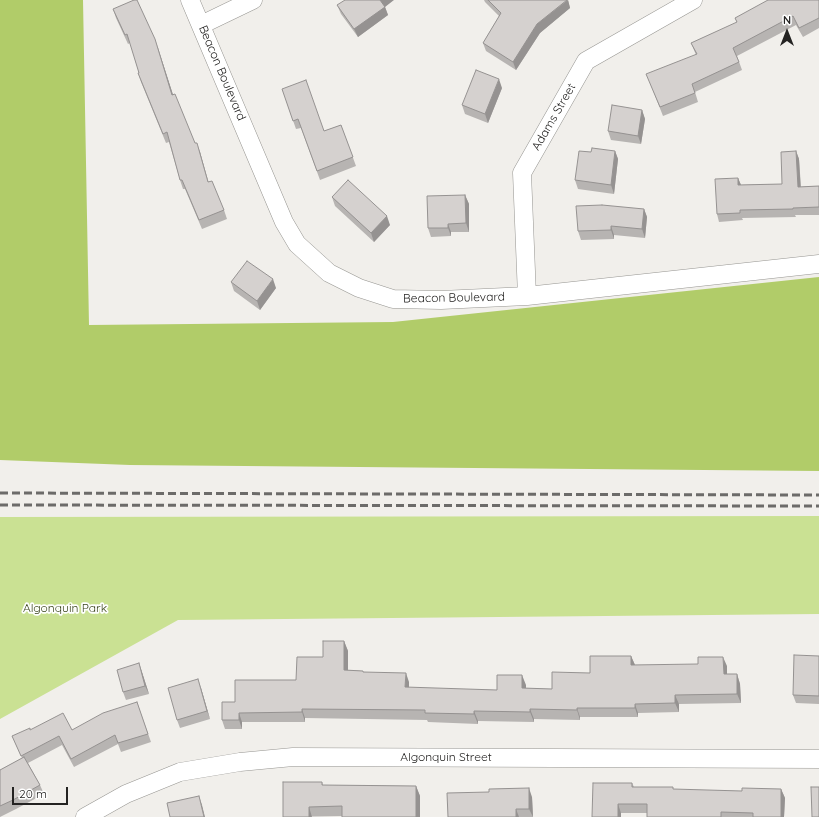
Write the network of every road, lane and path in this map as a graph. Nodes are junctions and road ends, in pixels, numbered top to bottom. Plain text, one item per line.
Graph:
1 (190, 0) edge
2 (253, 0) edge
3 (693, 0) edge
4 (202, 25) junction
5 (819, 264) edge
6 (527, 296) junction
7 (819, 759) edge
8 (85, 817) edge

1 - 4 street, Beacon Boulevard
2 - 4 street
3 - 6 street, Adams Street
4 - 6 street, Beacon Boulevard
5 - 6 street, Beacon Boulevard
7 - 8 street, Algonquin Street

